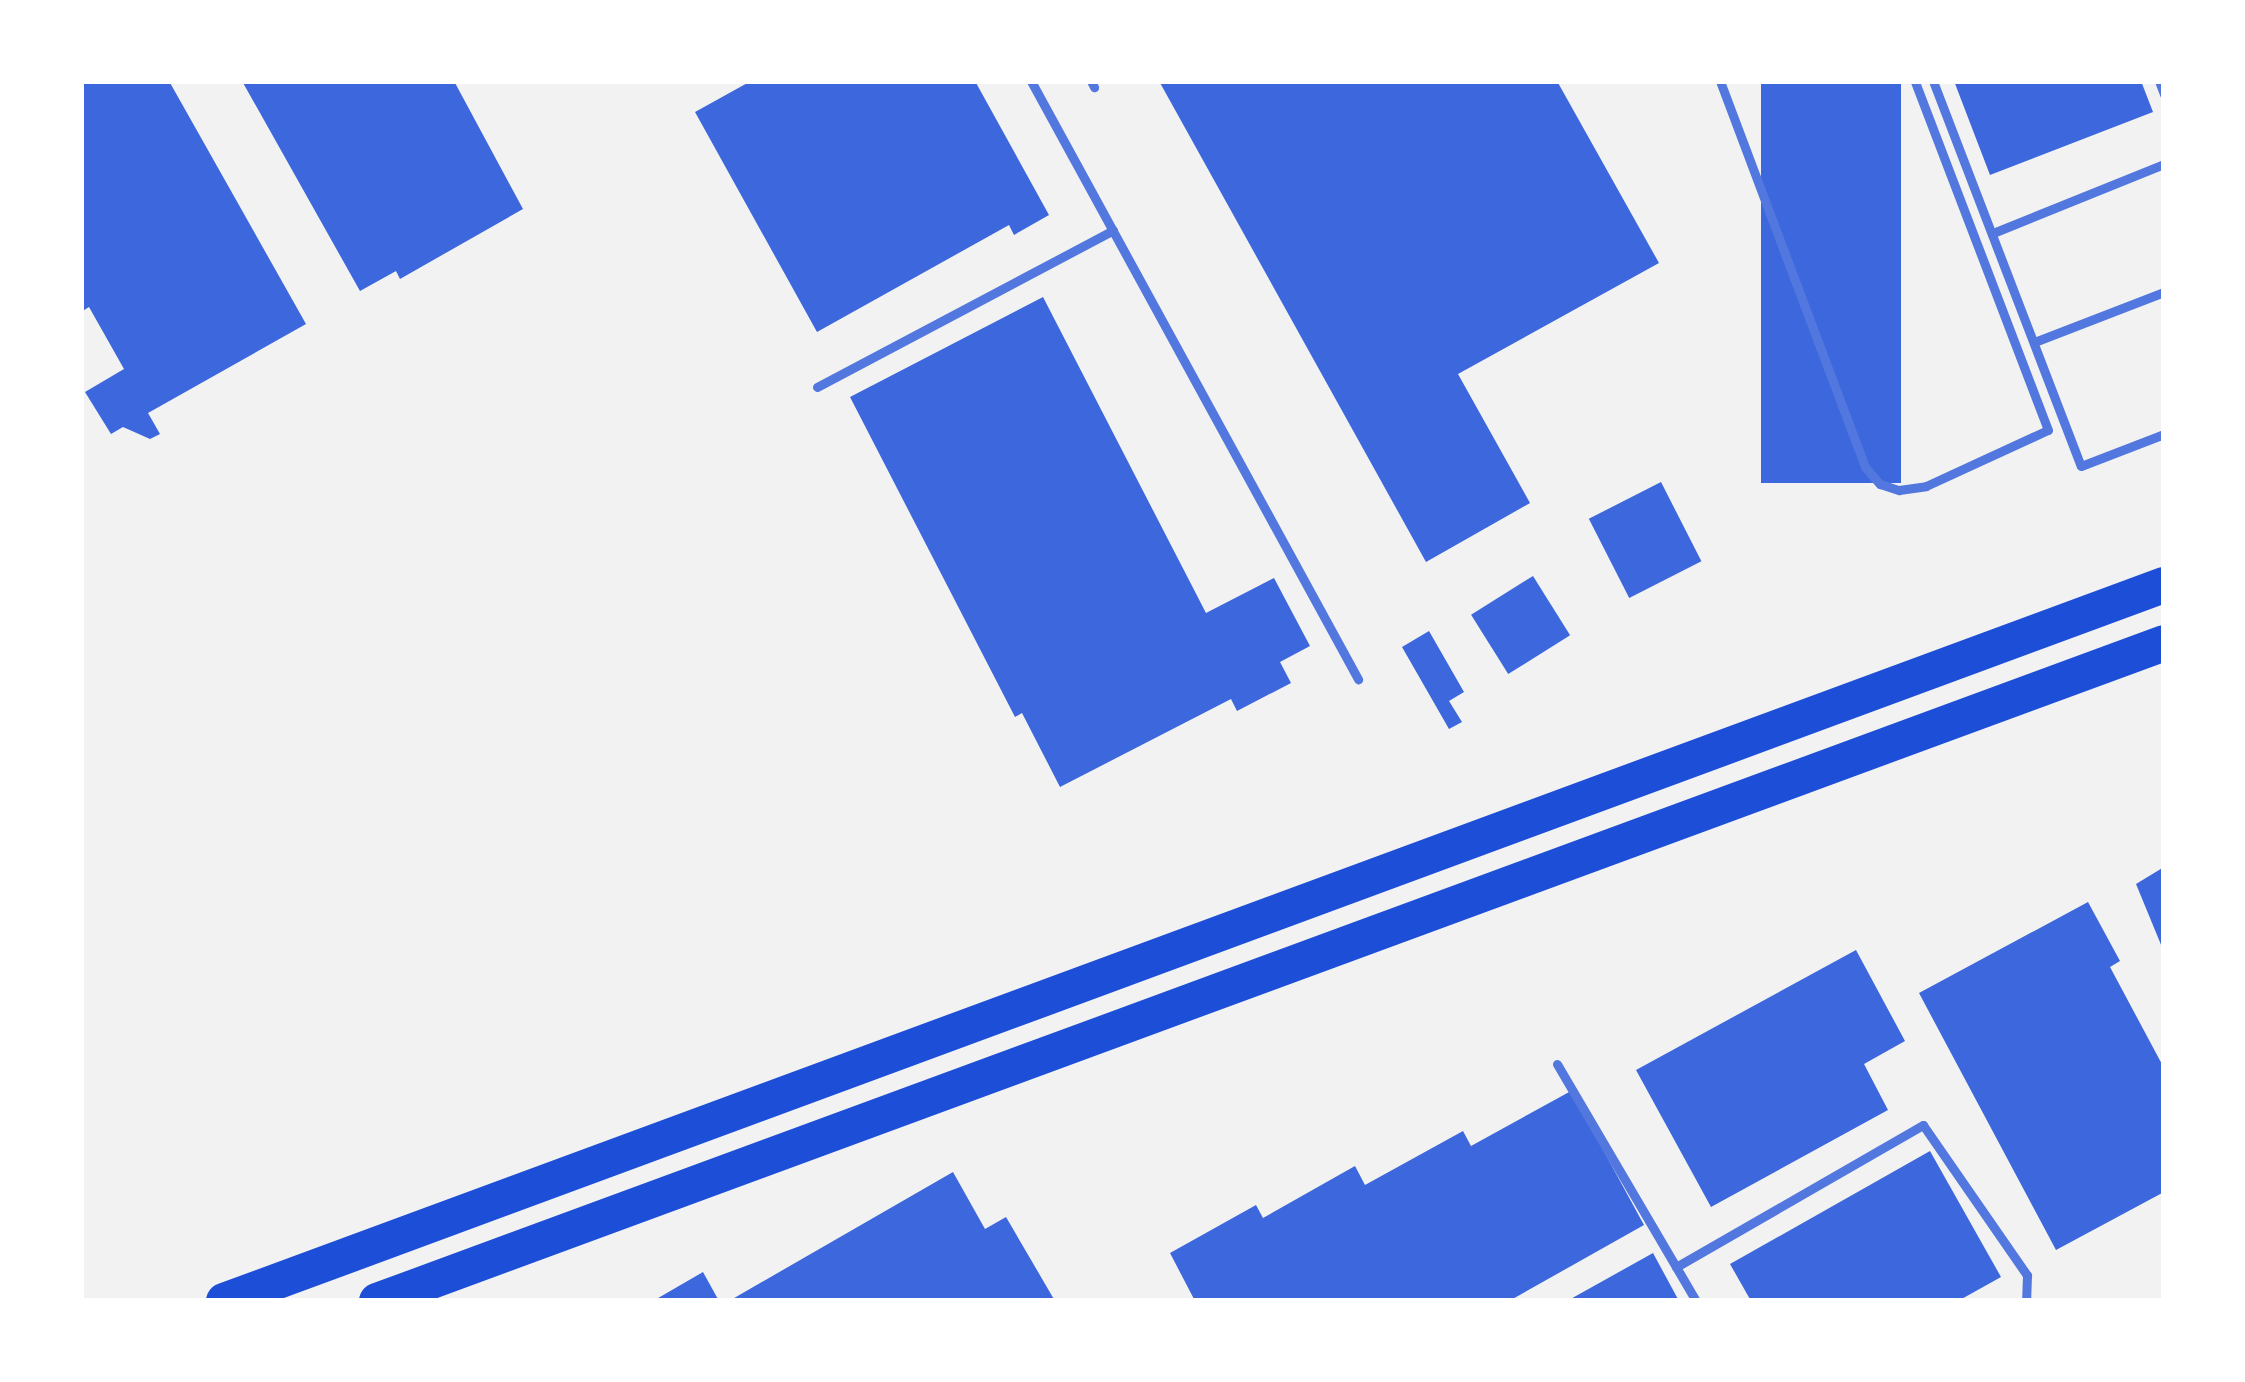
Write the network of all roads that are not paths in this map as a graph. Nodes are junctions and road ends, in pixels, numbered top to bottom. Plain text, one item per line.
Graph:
1 (1030, 81) edge
2 (1720, 81) edge
3 (1915, 81) edge
4 (1933, 81) edge
5 (2159, 81) edge
6 (2164, 94) edge
7 (2164, 164) edge
8 (1112, 230) junction
9 (1993, 233) junction
10 (2164, 292) edge
11 (2037, 341) junction
12 (817, 387) dead end
13 (2164, 434) edge
14 (2164, 585) edge
15 (2164, 643) edge
16 (1358, 680) dead end
17 (1557, 1064) dead end
18 (1676, 1267) junction
19 (224, 1301) edge
20 (376, 1301) edge
21 (1696, 1301) edge
22 (2026, 1301) edge

1 - 8 lane
2 - 3 lane
4 - 9 lane
5 - 6 lane
7 - 9 lane
8 - 12 lane
8 - 16 lane
9 - 11 lane
10 - 11 lane
11 - 13 lane
14 - 19 highway
15 - 20 highway
17 - 18 lane
18 - 21 lane
18 - 22 lane

